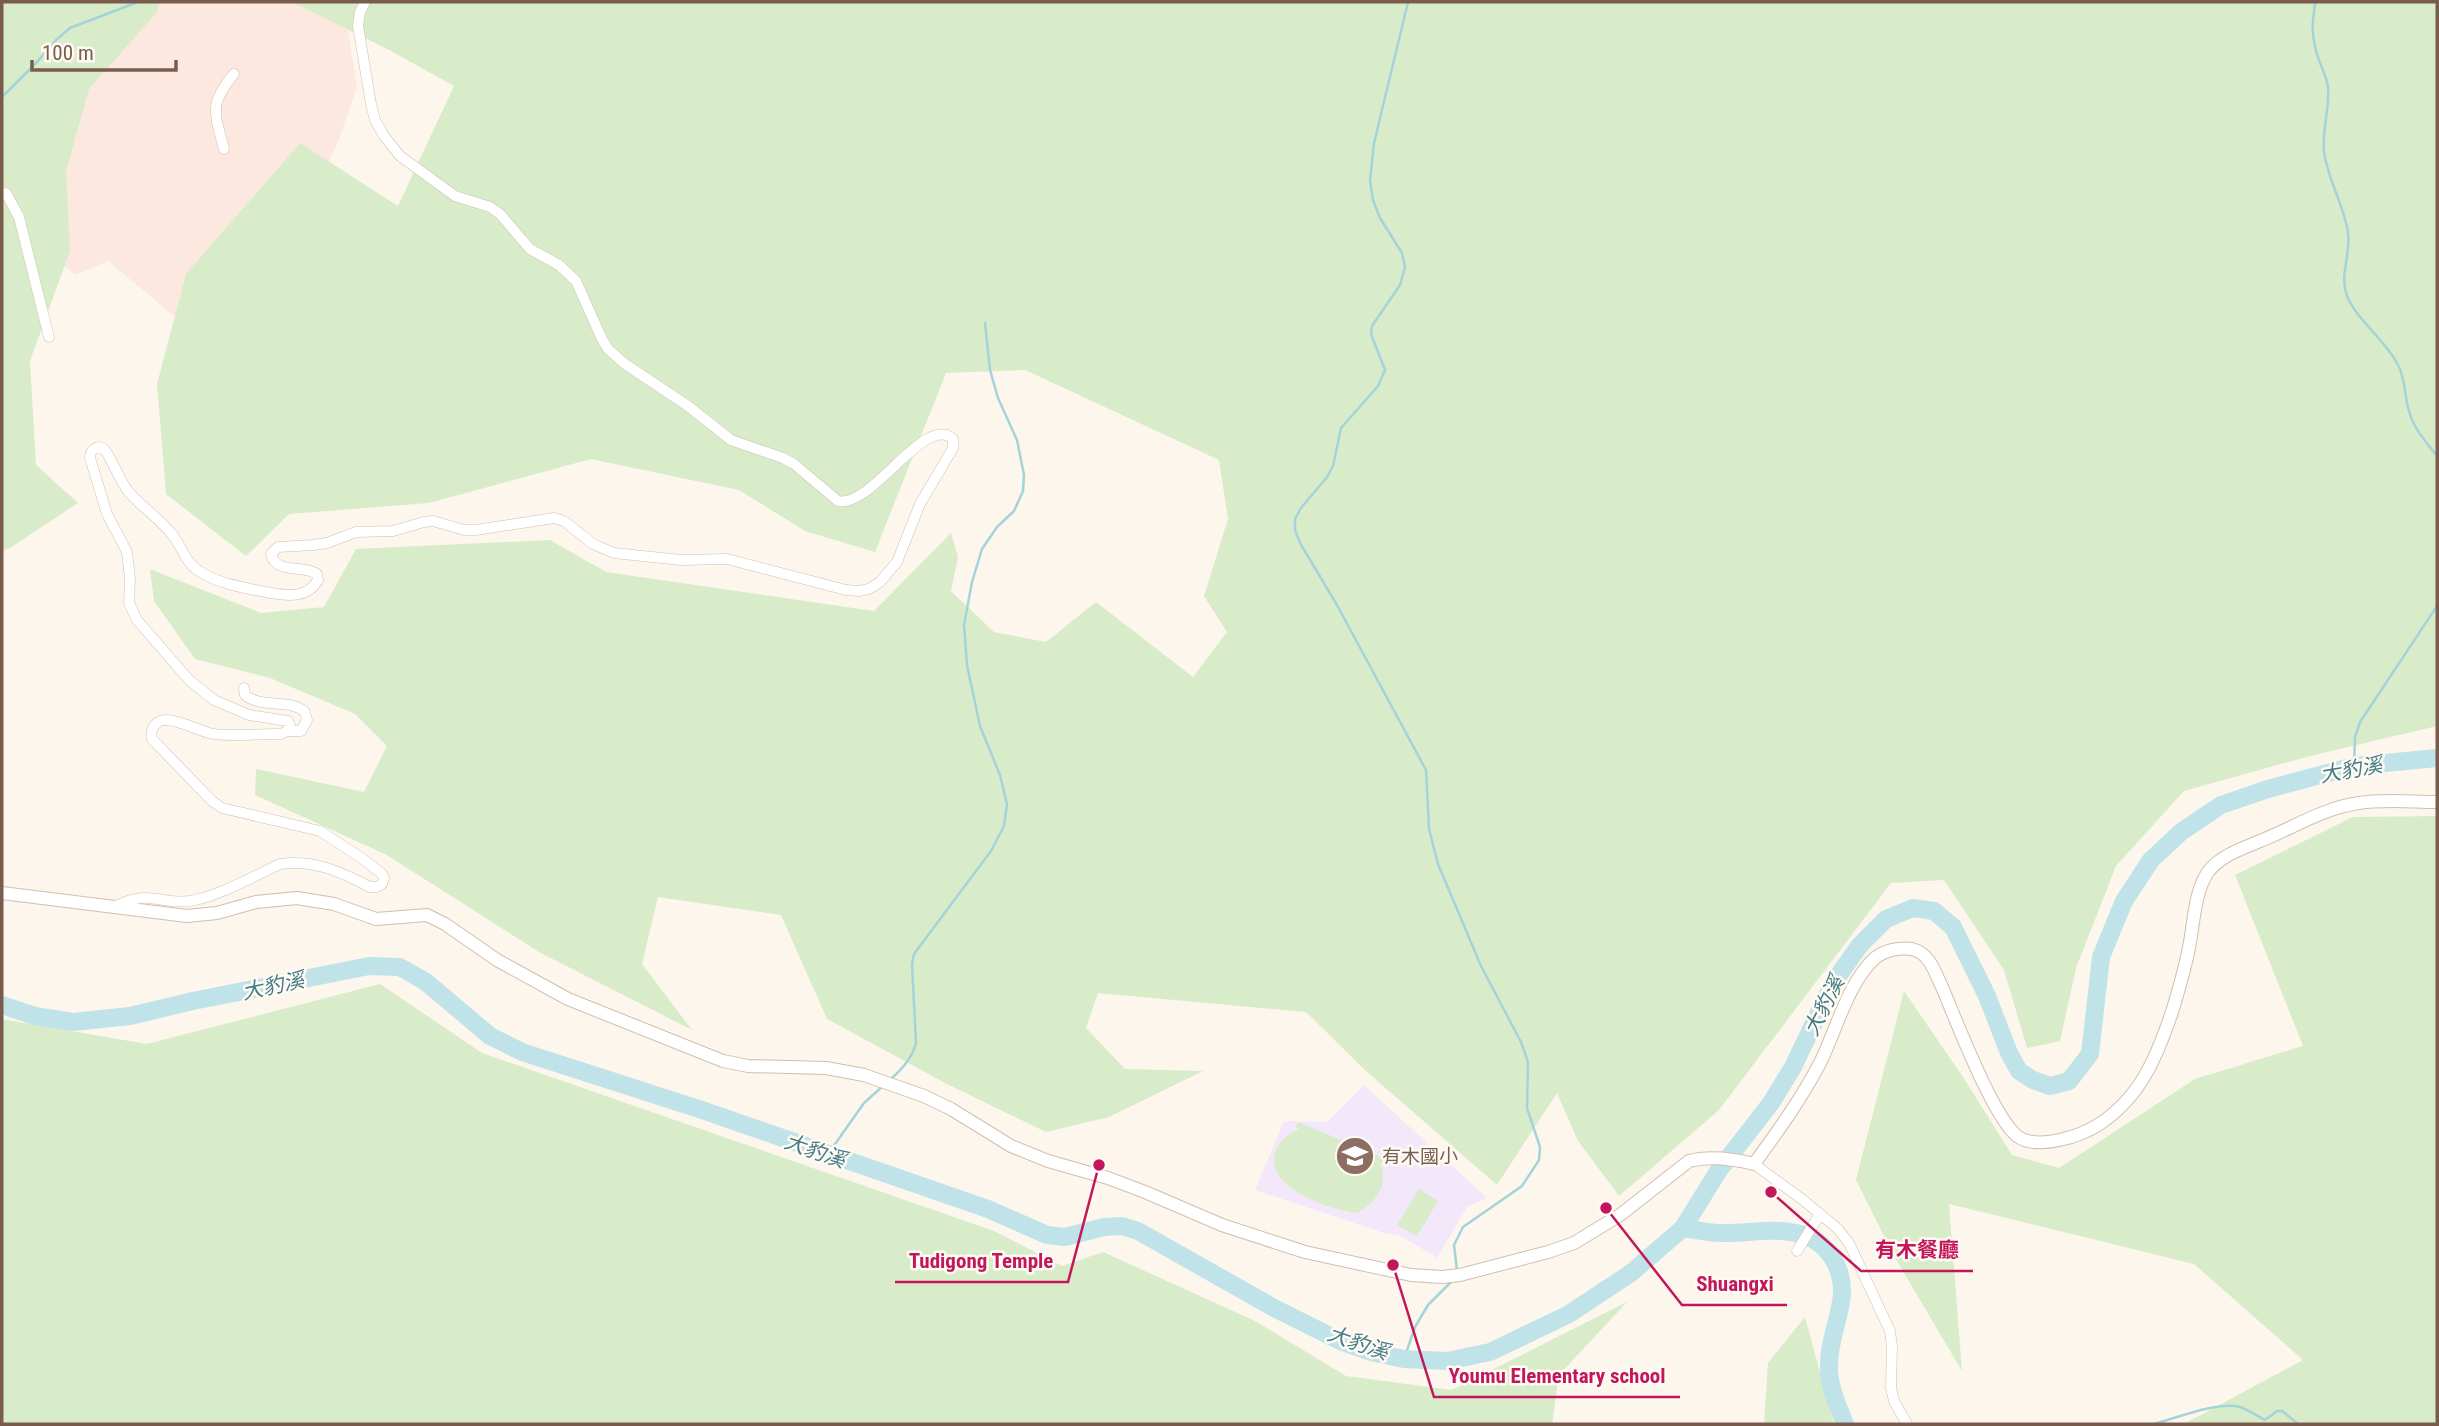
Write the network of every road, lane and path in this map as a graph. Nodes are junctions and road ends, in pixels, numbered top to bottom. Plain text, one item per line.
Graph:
1 (365, 2) edge
2 (234, 74) dead end
3 (224, 149) dead end
4 (6, 193) dead end
5 (49, 337) dead end
6 (244, 688) dead end
7 (287, 731) junction
8 (2437, 802) edge
9 (2, 893) edge
10 (116, 906) junction
11 (1748, 1163) junction
12 (1818, 1217) junction
13 (1797, 1251) dead end
14 (1907, 1424) edge

1 - 7 street
2 - 3 street
4 - 5 street
6 - 7 street
7 - 10 street
8 - 11 street
9 - 10 street
10 - 11 street
11 - 12 street
12 - 13 street
12 - 14 street

